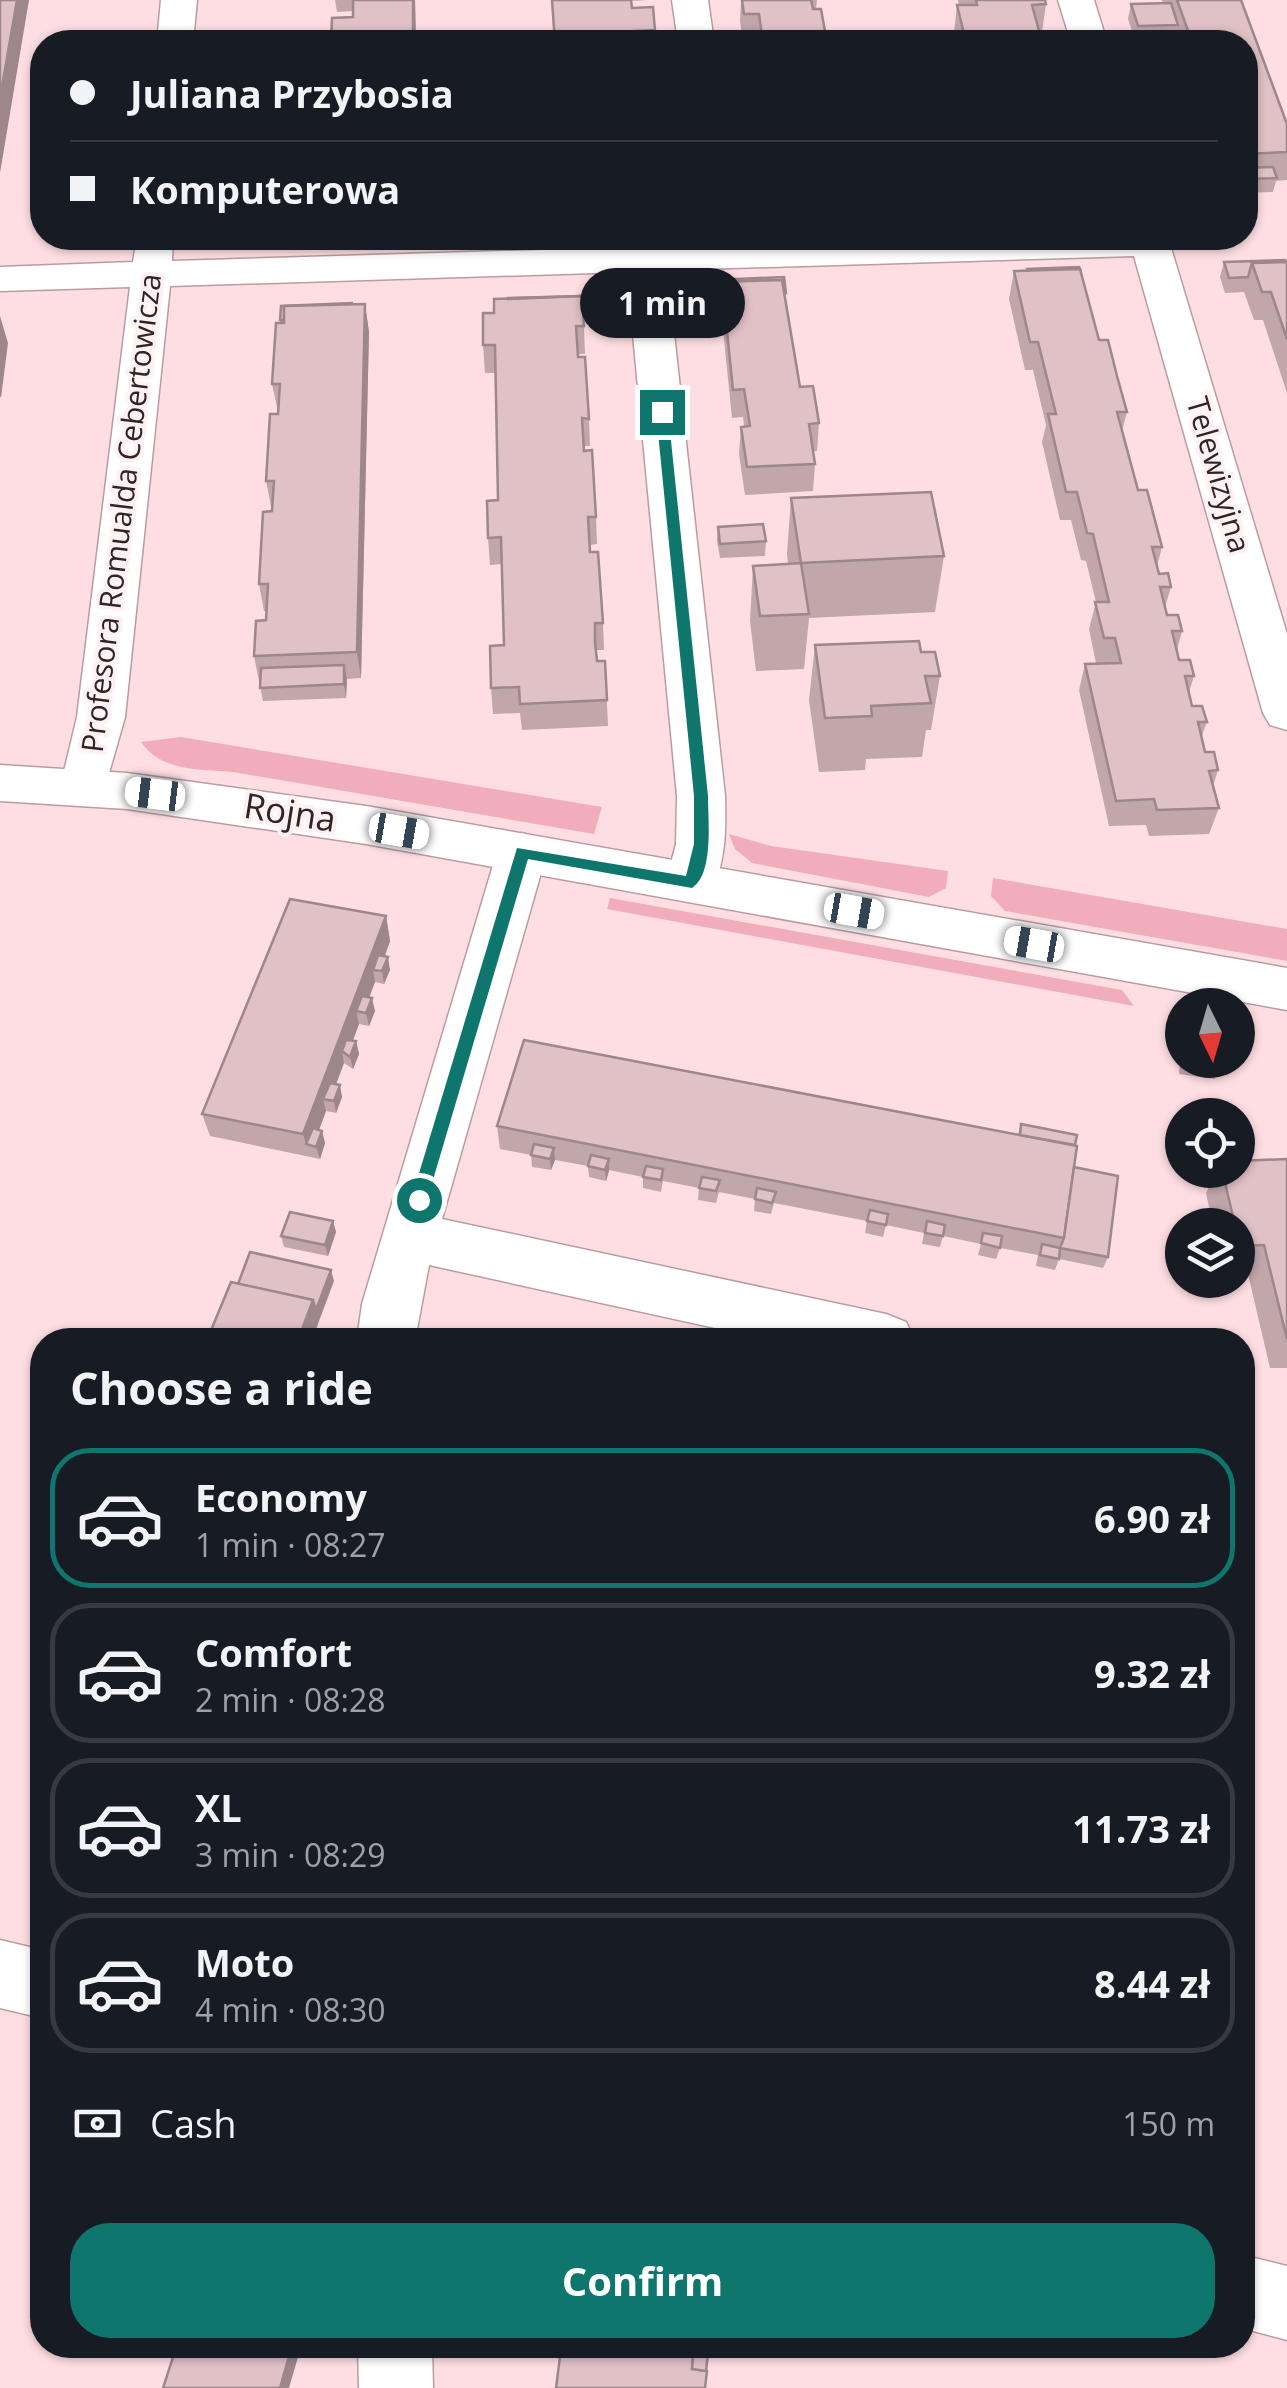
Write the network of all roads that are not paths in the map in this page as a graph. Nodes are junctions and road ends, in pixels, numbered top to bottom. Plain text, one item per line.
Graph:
1 (179, 0) edge
2 (690, 0) edge
3 (1076, 0) edge
4 (176, 30) edge
5 (694, 30) edge
6 (1086, 30) edge
7 (705, 250) edge
8 (1153, 250) edge
9 (154, 256) edge
10 (646, 259) junction
11 (0, 278) edge
12 (1287, 713) edge
13 (0, 783) edge
14 (84, 788) junction
15 (522, 852) junction
16 (692, 882) junction
17 (1287, 989) edge
18 (408, 1236) junction
19 (387, 1328) edge
20 (831, 1328) edge
21 (0, 1974) edge
22 (30, 1981) edge
23 (1255, 2294) edge
24 (1287, 2303) edge
25 (396, 2358) edge
26 (396, 2388) edge

1 - 4 street
2 - 5 street
3 - 6 street
7 - 10 street
8 - 12 street, Telewizyjna
9 - 10 street
9 - 11 street
9 - 14 street, Profesora Romualda Cebertowicza
10 - 16 street
13 - 14 street, Rojna
14 - 15 street, Rojna
15 - 16 street, Rojna
15 - 18 street
16 - 17 street, Rojna
18 - 19 street
18 - 20 street
21 - 22 street
23 - 24 street
25 - 26 street

